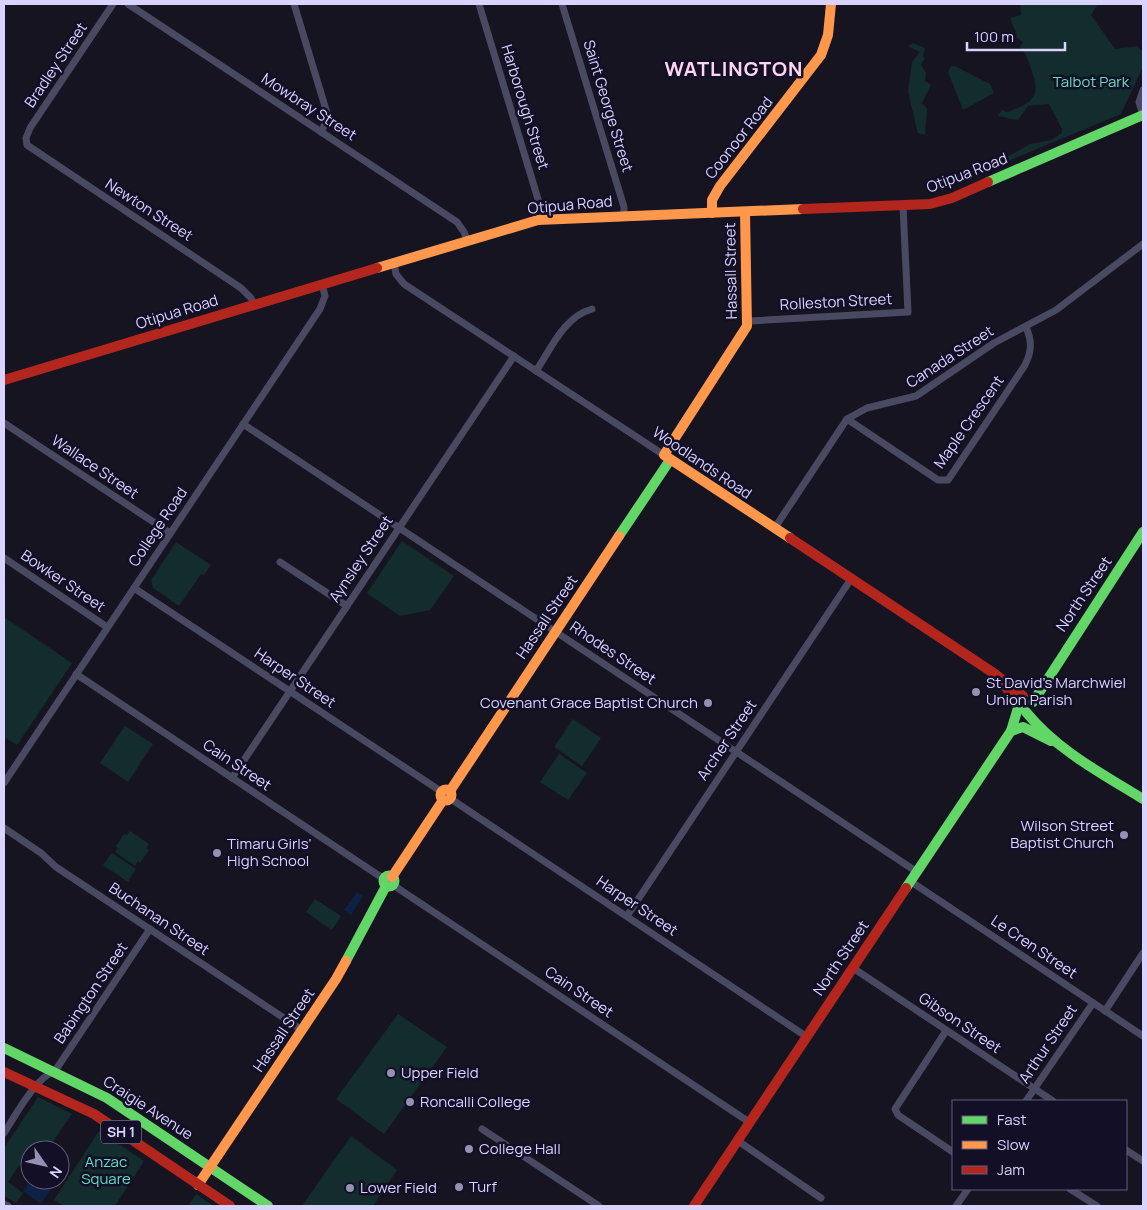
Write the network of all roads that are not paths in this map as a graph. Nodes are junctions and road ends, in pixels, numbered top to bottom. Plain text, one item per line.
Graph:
1 (113, 4) edge
2 (128, 4) edge
3 (294, 4) edge
4 (479, 4) edge
5 (562, 4) edge
6 (831, 4) edge
7 (1143, 90) edge
8 (1143, 115) edge
9 (321, 132) junction
10 (26, 142) joint
11 (903, 206) junction
12 (746, 212) junction
13 (712, 213) junction
14 (624, 216) junction
15 (544, 219) junction
16 (467, 240) junction
17 (1143, 244) edge
18 (394, 263) junction
19 (322, 284) junction
20 (254, 304) junction
21 (592, 309) dead end
22 (749, 321) junction
23 (1026, 326) junction
24 (514, 356) junction
25 (536, 371) junction
26 (4, 380) edge
27 (847, 419) junction
28 (4, 422) edge
29 (243, 424) junction
30 (667, 457) junction
31 (400, 527) junction
32 (774, 529) junction
33 (1143, 532) edge
34 (170, 533) junction
35 (4, 558) edge
36 (280, 562) dead end
37 (851, 579) junction
38 (134, 588) junction
39 (347, 606) junction
40 (107, 627) junction
41 (556, 631) junction
42 (76, 674) junction
43 (290, 691) junction
44 (1025, 705) junction
45 (1012, 729) junction
46 (1058, 744) junction
47 (736, 751) junction
48 (232, 778) junction
49 (4, 783) edge
50 (446, 796) junction
51 (1143, 799) edge
52 (4, 828) edge
53 (917, 872) junction
54 (389, 882) junction
55 (910, 882) junction
56 (627, 916) junction
57 (150, 929) junction
58 (1143, 953) edge
59 (853, 968) junction
60 (1092, 1003) junction
61 (1105, 1011) junction
62 (302, 1030) junction
63 (946, 1031) junction
64 (807, 1036) junction
65 (1143, 1036) edge
66 (4, 1048) edge
67 (4, 1072) edge
68 (55, 1072) junction
69 (35, 1087) junction
70 (1034, 1089) junction
71 (1027, 1100) edge
72 (1051, 1100) edge
73 (749, 1122) junction
74 (482, 1129) dead end
75 (4, 1133) edge
76 (738, 1142) junction
77 (952, 1151) edge
78 (1127, 1151) edge
79 (1143, 1161) edge
80 (210, 1168) junction
81 (198, 1185) junction
82 (967, 1190) edge
83 (1072, 1190) edge
84 (821, 1198) dead end
85 (4, 1204) edge
86 (8, 1206) edge
87 (230, 1206) edge
88 (268, 1206) edge
89 (599, 1206) edge
90 (694, 1206) edge
91 (956, 1206) edge
92 (1097, 1206) edge

1 - 10 street, Bradley Street
2 - 9 street, Mowbray Street
3 - 9 street
4 - 15 street, Harborough Street
5 - 14 street, Saint George Street
6 - 13 main road, Coonoor Road
7 - 8 street
8 - 11 main road, Otipua Road
9 - 16 street, Mowbray Street
10 - 20 street, Newton Street
11 - 12 main road, Otipua Road
11 - 22 street, Rolleston Street
12 - 13 main road, Otipua Road
12 - 22 main road, Hassall Street
13 - 14 main road, Otipua Road
14 - 15 main road, Otipua Road
15 - 16 main road, Otipua Road
16 - 18 main road, Otipua Road
17 - 23 street, Canada Street
18 - 19 main road, Otipua Road
18 - 24 street, Woodlands Road
19 - 20 main road, Otipua Road
19 - 29 street, College Road
20 - 26 main road, Otipua Road
21 - 25 street
22 - 30 main road, Hassall Street
23 - 27 street, Canada Street
23 - 27 street, Maple Crescent
24 - 25 street, Woodlands Road
24 - 31 street, Aynsley Street
25 - 30 street, Woodlands Road
27 - 32 street, Canada Street
28 - 34 street, Wallace Street
29 - 31 street, Rhodes Street
29 - 34 street, College Road
30 - 32 main road, Woodlands Road
30 - 41 main road, Hassall Street
31 - 39 street, Aynsley Street
31 - 41 street, Rhodes Street
32 - 37 main road, Woodlands Road
33 - 44 main road, North Street
34 - 38 street, College Road
35 - 40 street, Bowker Street
36 - 39 street
37 - 44 main road, Woodlands Road
37 - 47 street, Archer Street
38 - 40 street, College Road
38 - 43 street, Harper Street
39 - 43 street, Aynsley Street
40 - 42 street, College Road
41 - 47 street, Rhodes Street
41 - 50 main road, Hassall Street
42 - 48 street, Cain Street
42 - 49 street, College Road
43 - 48 street, Aynsley Street
43 - 50 street, Harper Street
44 - 45 main road, North Street
44 - 46 main road, Woodlands Road
45 - 46 main road
45 - 53 main road, North Street
46 - 51 main road
47 - 53 street, Rhodes Street
47 - 56 street, Archer Street
48 - 54 street, Cain Street
50 - 54 main road, Hassall Street
50 - 56 street, Harper Street
52 - 57 street, Buchanan Street
53 - 55 main road, North Street
54 - 62 main road, Hassall Street
54 - 73 street, Cain Street
55 - 59 main road, North Street
55 - 60 street, Le Cren Street
56 - 64 street, Harper Street
57 - 62 street, Buchanan Street
57 - 68 street, Babington Street
58 - 61 street
59 - 63 street, Gibson Street
59 - 64 main road, North Street
60 - 61 street, Le Cren Street
60 - 70 street, Arthur Street
61 - 65 street, Le Cren Street
62 - 80 main road, Hassall Street
63 - 70 street, Gibson Street
63 - 77 street
64 - 73 main road, North Street
66 - 68 main road, Craigie Avenue / SH 1
67 - 69 main road, SH 1
68 - 69 street
68 - 80 main road, Craigie Avenue / SH 1
69 - 75 street
69 - 81 main road, SH 1
70 - 71 street, Arthur Street
70 - 72 street, Gibson Street
73 - 76 main road, North Street
74 - 89 street
76 - 84 street
76 - 90 main road, North Street
78 - 79 street
80 - 81 main road, Hassall Street
80 - 88 main road, Craigie Avenue / SH 1
81 - 87 main road, SH 1
82 - 91 street
83 - 92 street
85 - 86 street

